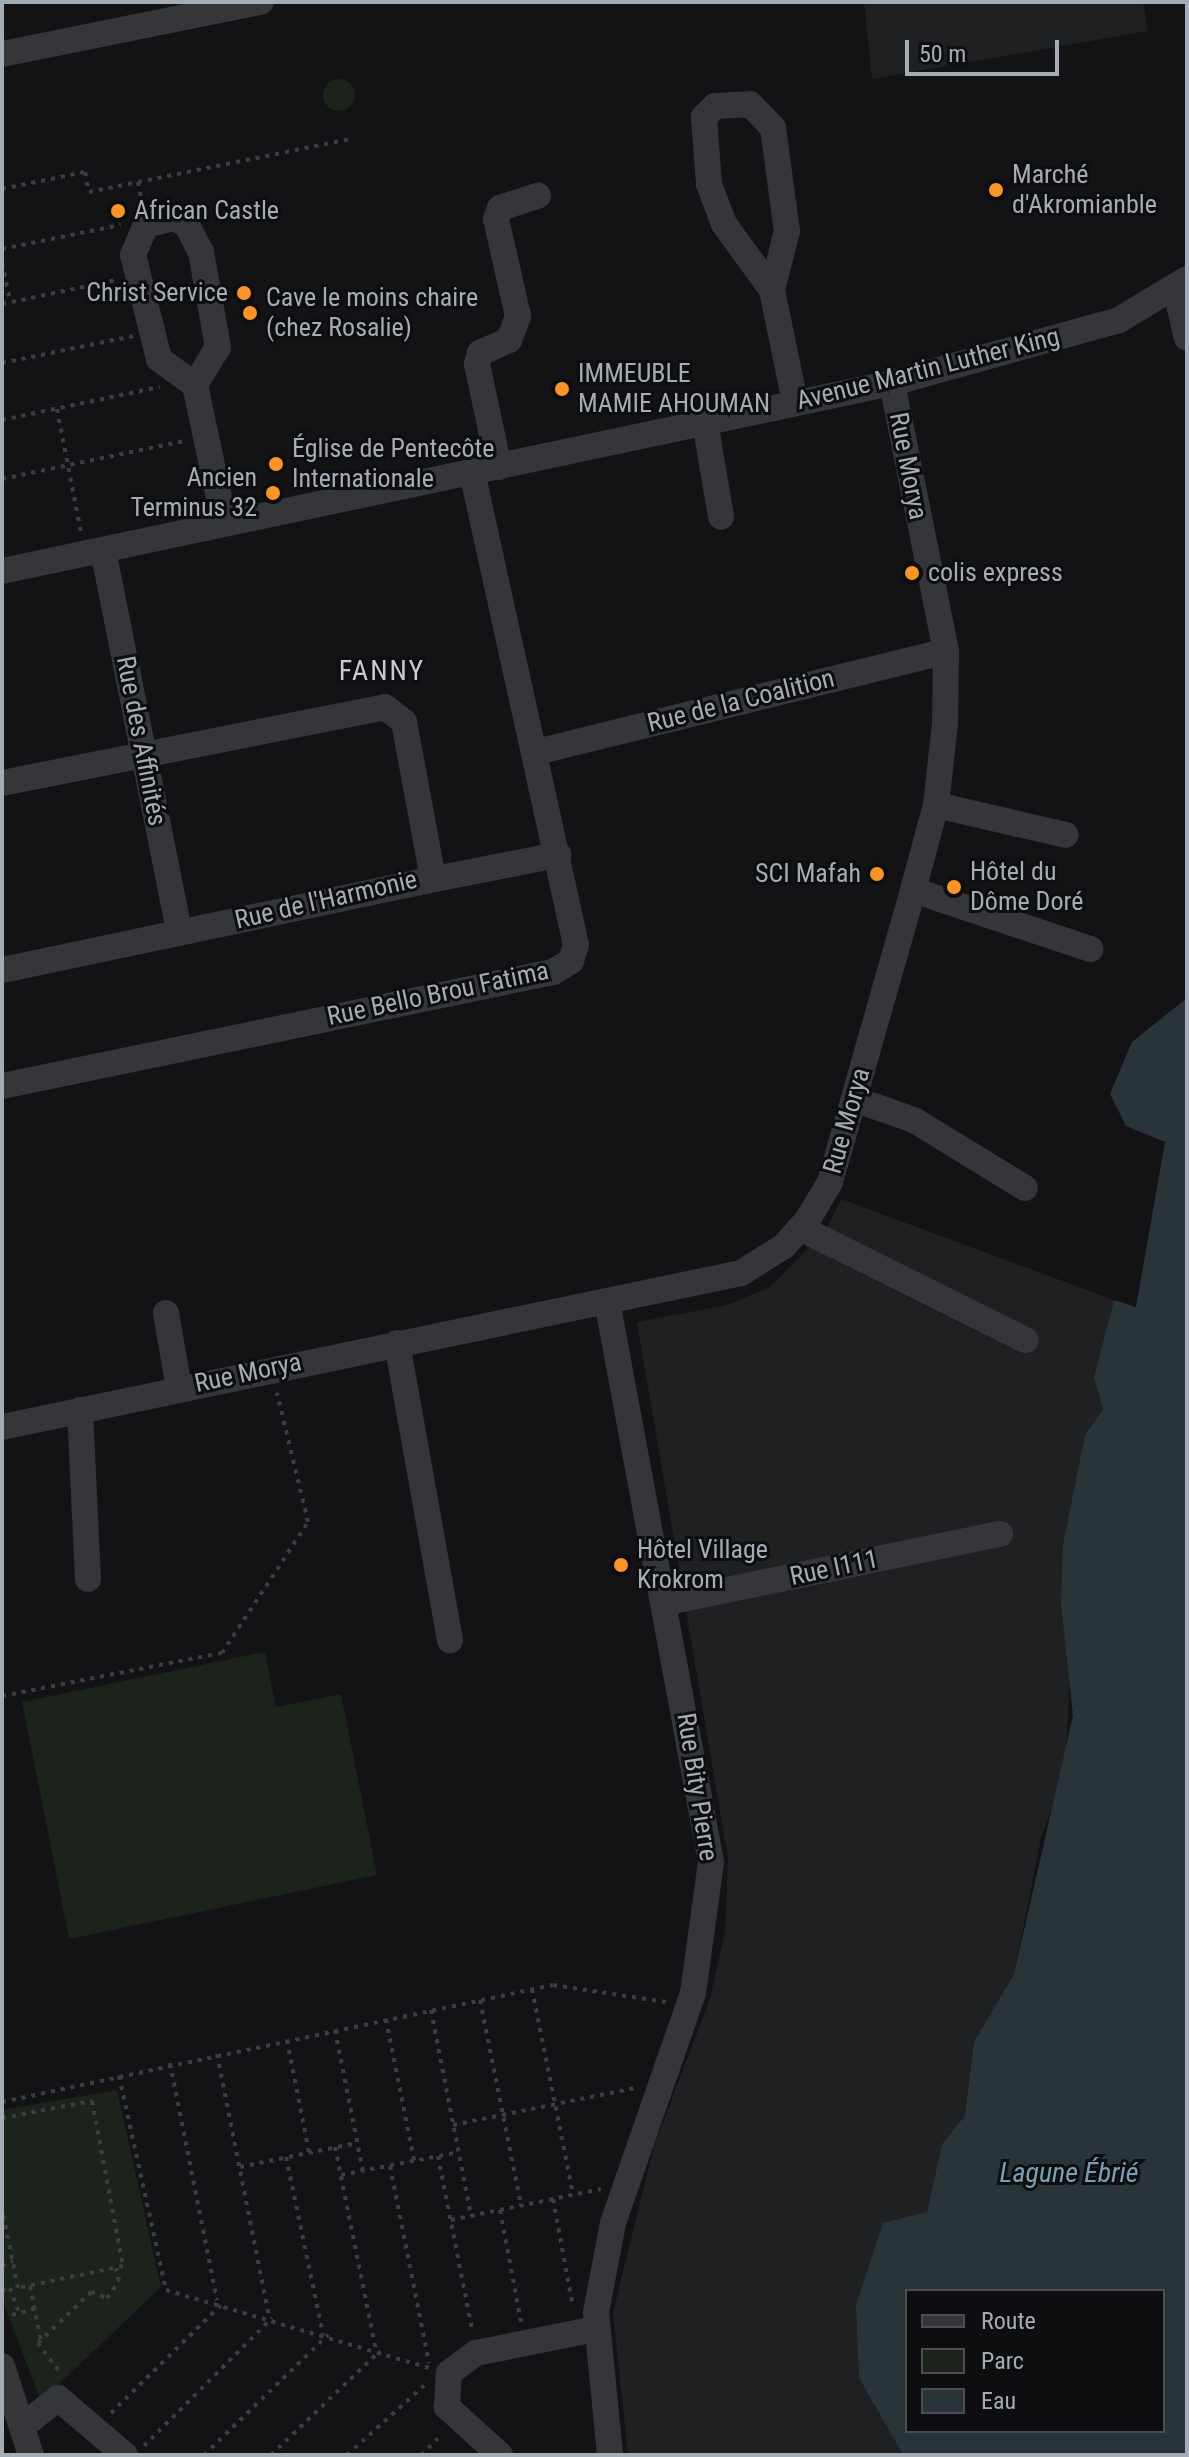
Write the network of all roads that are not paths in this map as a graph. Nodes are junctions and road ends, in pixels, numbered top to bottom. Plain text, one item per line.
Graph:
1 (261, 2) edge
2 (162, 11) edge
3 (2, 54) edge
4 (538, 196) dead end
5 (1181, 283) edge
6 (772, 290) junction
7 (1187, 338) edge
8 (191, 383) junction
9 (892, 383) junction
10 (795, 402) junction
11 (705, 422) junction
12 (499, 467) junction
13 (472, 473) junction
14 (721, 517) dead end
15 (224, 522) junction
16 (94, 551) junction
17 (2, 571) edge
18 (946, 651) junction
19 (536, 752) junction
20 (143, 753) junction
21 (2, 783) edge
22 (936, 805) junction
23 (1066, 835) dead end
24 (558, 855) junction
25 (425, 881) junction
26 (913, 890) junction
27 (179, 932) junction
28 (1090, 949) dead end
29 (2, 970) edge
30 (2, 1086) edge
31 (854, 1099) junction
32 (1025, 1188) dead end
33 (800, 1228) junction
34 (607, 1301) junction
35 (166, 1313) dead end
36 (1026, 1340) dead end
37 (397, 1343) junction
38 (179, 1388) junction
39 (80, 1410) junction
40 (2, 1427) edge
41 (1000, 1534) dead end
42 (88, 1579) dead end
43 (668, 1602) junction
44 (450, 1640) dead end
45 (587, 2330) junction
46 (2, 2366) edge
47 (23, 2426) junction
48 (602, 2450) edge
49 (31, 2455) edge
50 (125, 2455) edge
51 (500, 2455) edge

1 - 2 street
2 - 3 street
4 - 12 street
5 - 7 street
5 - 9 street, Avenue Martin Luther King
6 - 6 street
6 - 10 street
8 - 8 street
8 - 15 street
9 - 10 street, Avenue Martin Luther King
9 - 18 street, Rue Morya
10 - 11 street, Avenue Martin Luther King
11 - 12 street, Avenue Martin Luther King
11 - 14 street
12 - 13 street, Avenue Martin Luther King
13 - 15 street, Avenue Martin Luther King
13 - 19 street, Rue Bello Brou Fatima
15 - 16 street, Avenue Martin Luther King
16 - 17 street, Avenue Martin Luther King
16 - 20 street, Rue des Affinités
18 - 19 street, Rue de la Coalition
18 - 22 street, Rue Morya
19 - 24 street, Rue Bello Brou Fatima
20 - 21 street
20 - 25 street, Rue de l'Harmonie
20 - 27 street, Rue des Affinités
22 - 23 street
22 - 26 street, Rue Morya
24 - 25 street
24 - 30 street, Rue Bello Brou Fatima
25 - 27 street, Rue de l'Harmonie
26 - 28 street
26 - 31 street, Rue Morya
27 - 29 street, Rue de l'Harmonie
31 - 32 street
31 - 33 street, Rue Morya
33 - 34 street, Rue Morya
33 - 36 street
34 - 37 street, Rue Morya
34 - 43 street, Rue Bity Pierre
35 - 38 street
37 - 38 street, Rue Morya
37 - 44 street
38 - 39 street, Rue Morya
39 - 40 street, Rue Morya
39 - 42 street
41 - 43 street, Rue I111
43 - 45 street, Rue Bity Pierre
45 - 48 street, Rue Bity Pierre
45 - 51 street
46 - 47 street
47 - 49 street
47 - 50 street

